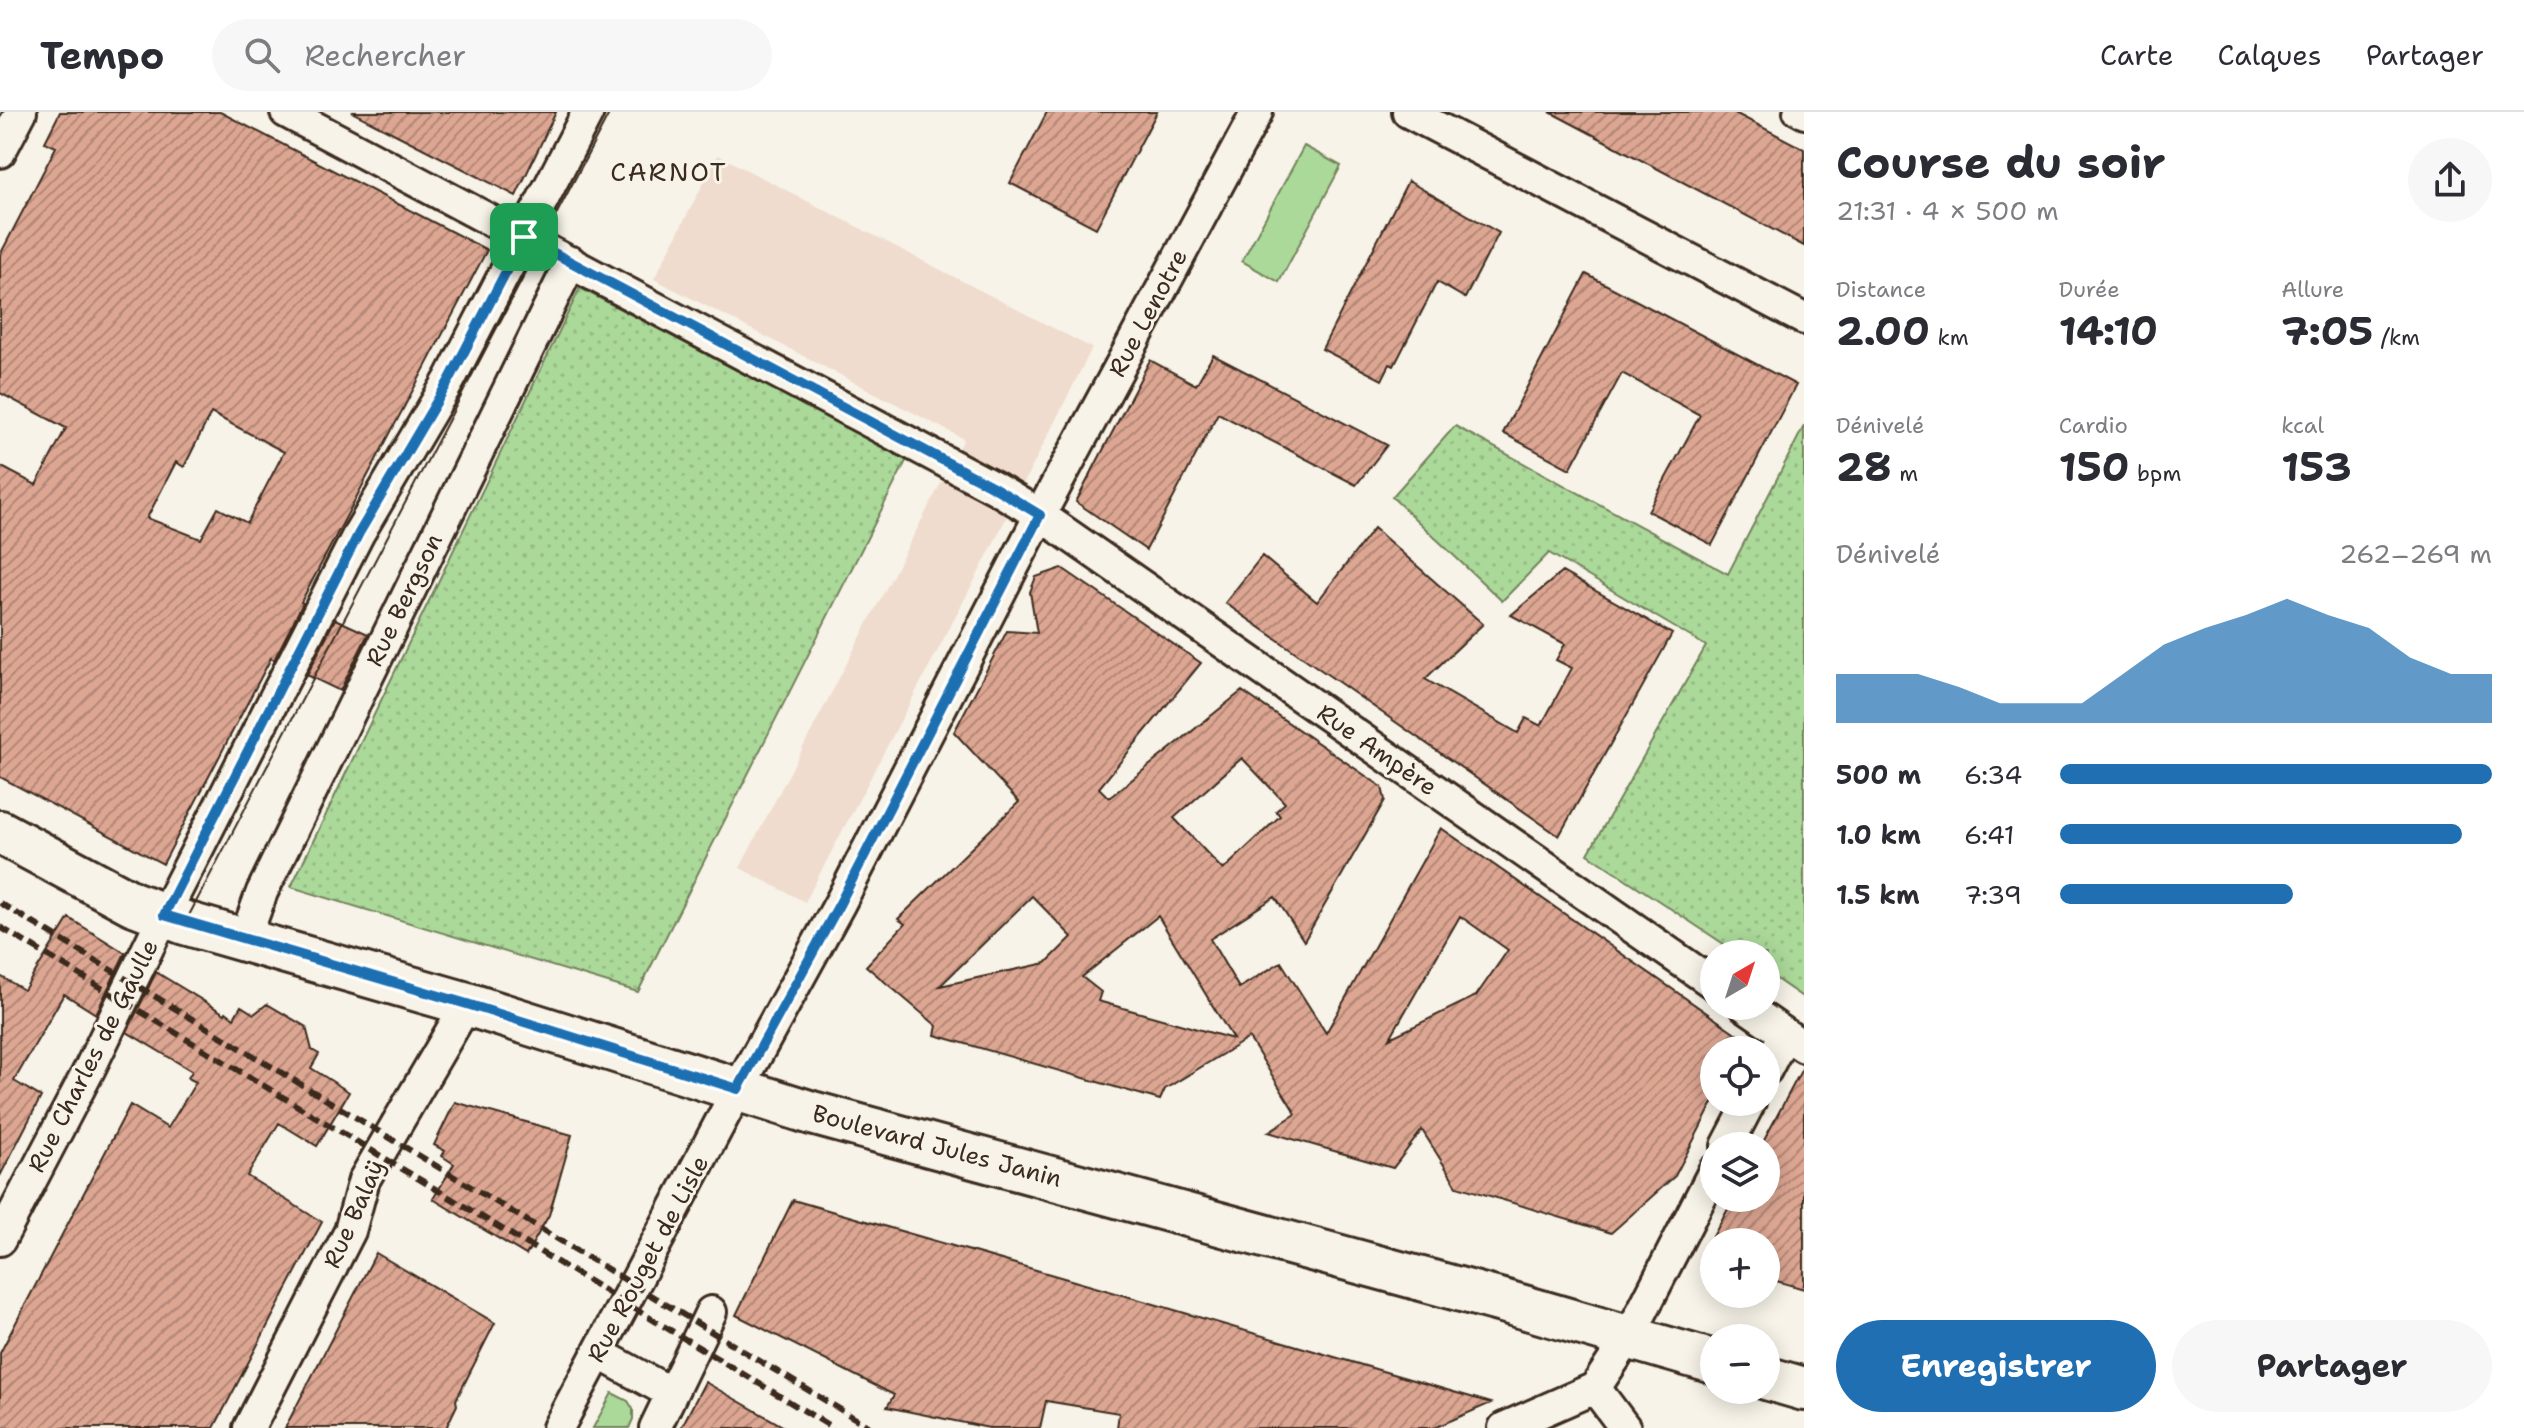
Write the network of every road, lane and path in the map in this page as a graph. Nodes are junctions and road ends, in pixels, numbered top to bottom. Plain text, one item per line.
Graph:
1 (21, 112) edge
2 (286, 112) edge
3 (588, 112) edge
4 (1257, 112) edge
5 (1408, 112) edge
6 (1795, 112) edge
7 (1804, 117) edge
8 (0, 152) edge
9 (524, 237) junction
10 (571, 262) junction
11 (1804, 319) edge
12 (1040, 515) junction
13 (0, 832) edge
14 (164, 915) junction
15 (244, 941) junction
16 (1700, 974) edge
17 (467, 1004) junction
18 (1765, 1020) edge
19 (1794, 1040) edge
20 (1780, 1055) edge
21 (738, 1089) junction
22 (1700, 1198) edge
23 (0, 1240) edge
24 (711, 1312) dead end
25 (1629, 1337) junction
26 (598, 1353) junction
27 (1700, 1358) edge
28 (1780, 1382) edge
29 (1595, 1388) junction
30 (1804, 1389) edge
31 (671, 1393) junction
32 (249, 1428) edge
33 (558, 1428) edge
34 (655, 1428) edge
35 (1504, 1428) edge
36 (1625, 1428) edge

1 - 8 street
2 - 9 street, Rue Ampère
3 - 9 street
4 - 12 street, Rue Lenotre
5 - 11 street
6 - 7 street
9 - 10 street, Rue Ampère
9 - 14 street
10 - 12 street, Rue Ampère
10 - 15 street, Rue Bergson
12 - 16 street, Rue Ampère
12 - 21 street, Rue Lenotre
13 - 14 main road, Boulevard Jules Janin
14 - 15 main road, Boulevard Jules Janin
14 - 23 street, Rue Charles de Gaulle
15 - 17 main road, Boulevard Jules Janin
17 - 21 main road, Boulevard Jules Janin
17 - 32 street, Rue Balaÿ
18 - 19 street
19 - 20 street
21 - 25 main road, Boulevard Jules Janin
21 - 26 street, Rue Rouget de Lisle
22 - 25 street
24 - 31 street
25 - 27 main road, Boulevard Jules Janin
25 - 29 street
26 - 31 street
26 - 33 street, Rue Rouget de Lisle
28 - 30 main road
29 - 35 street
29 - 36 street
31 - 34 street

